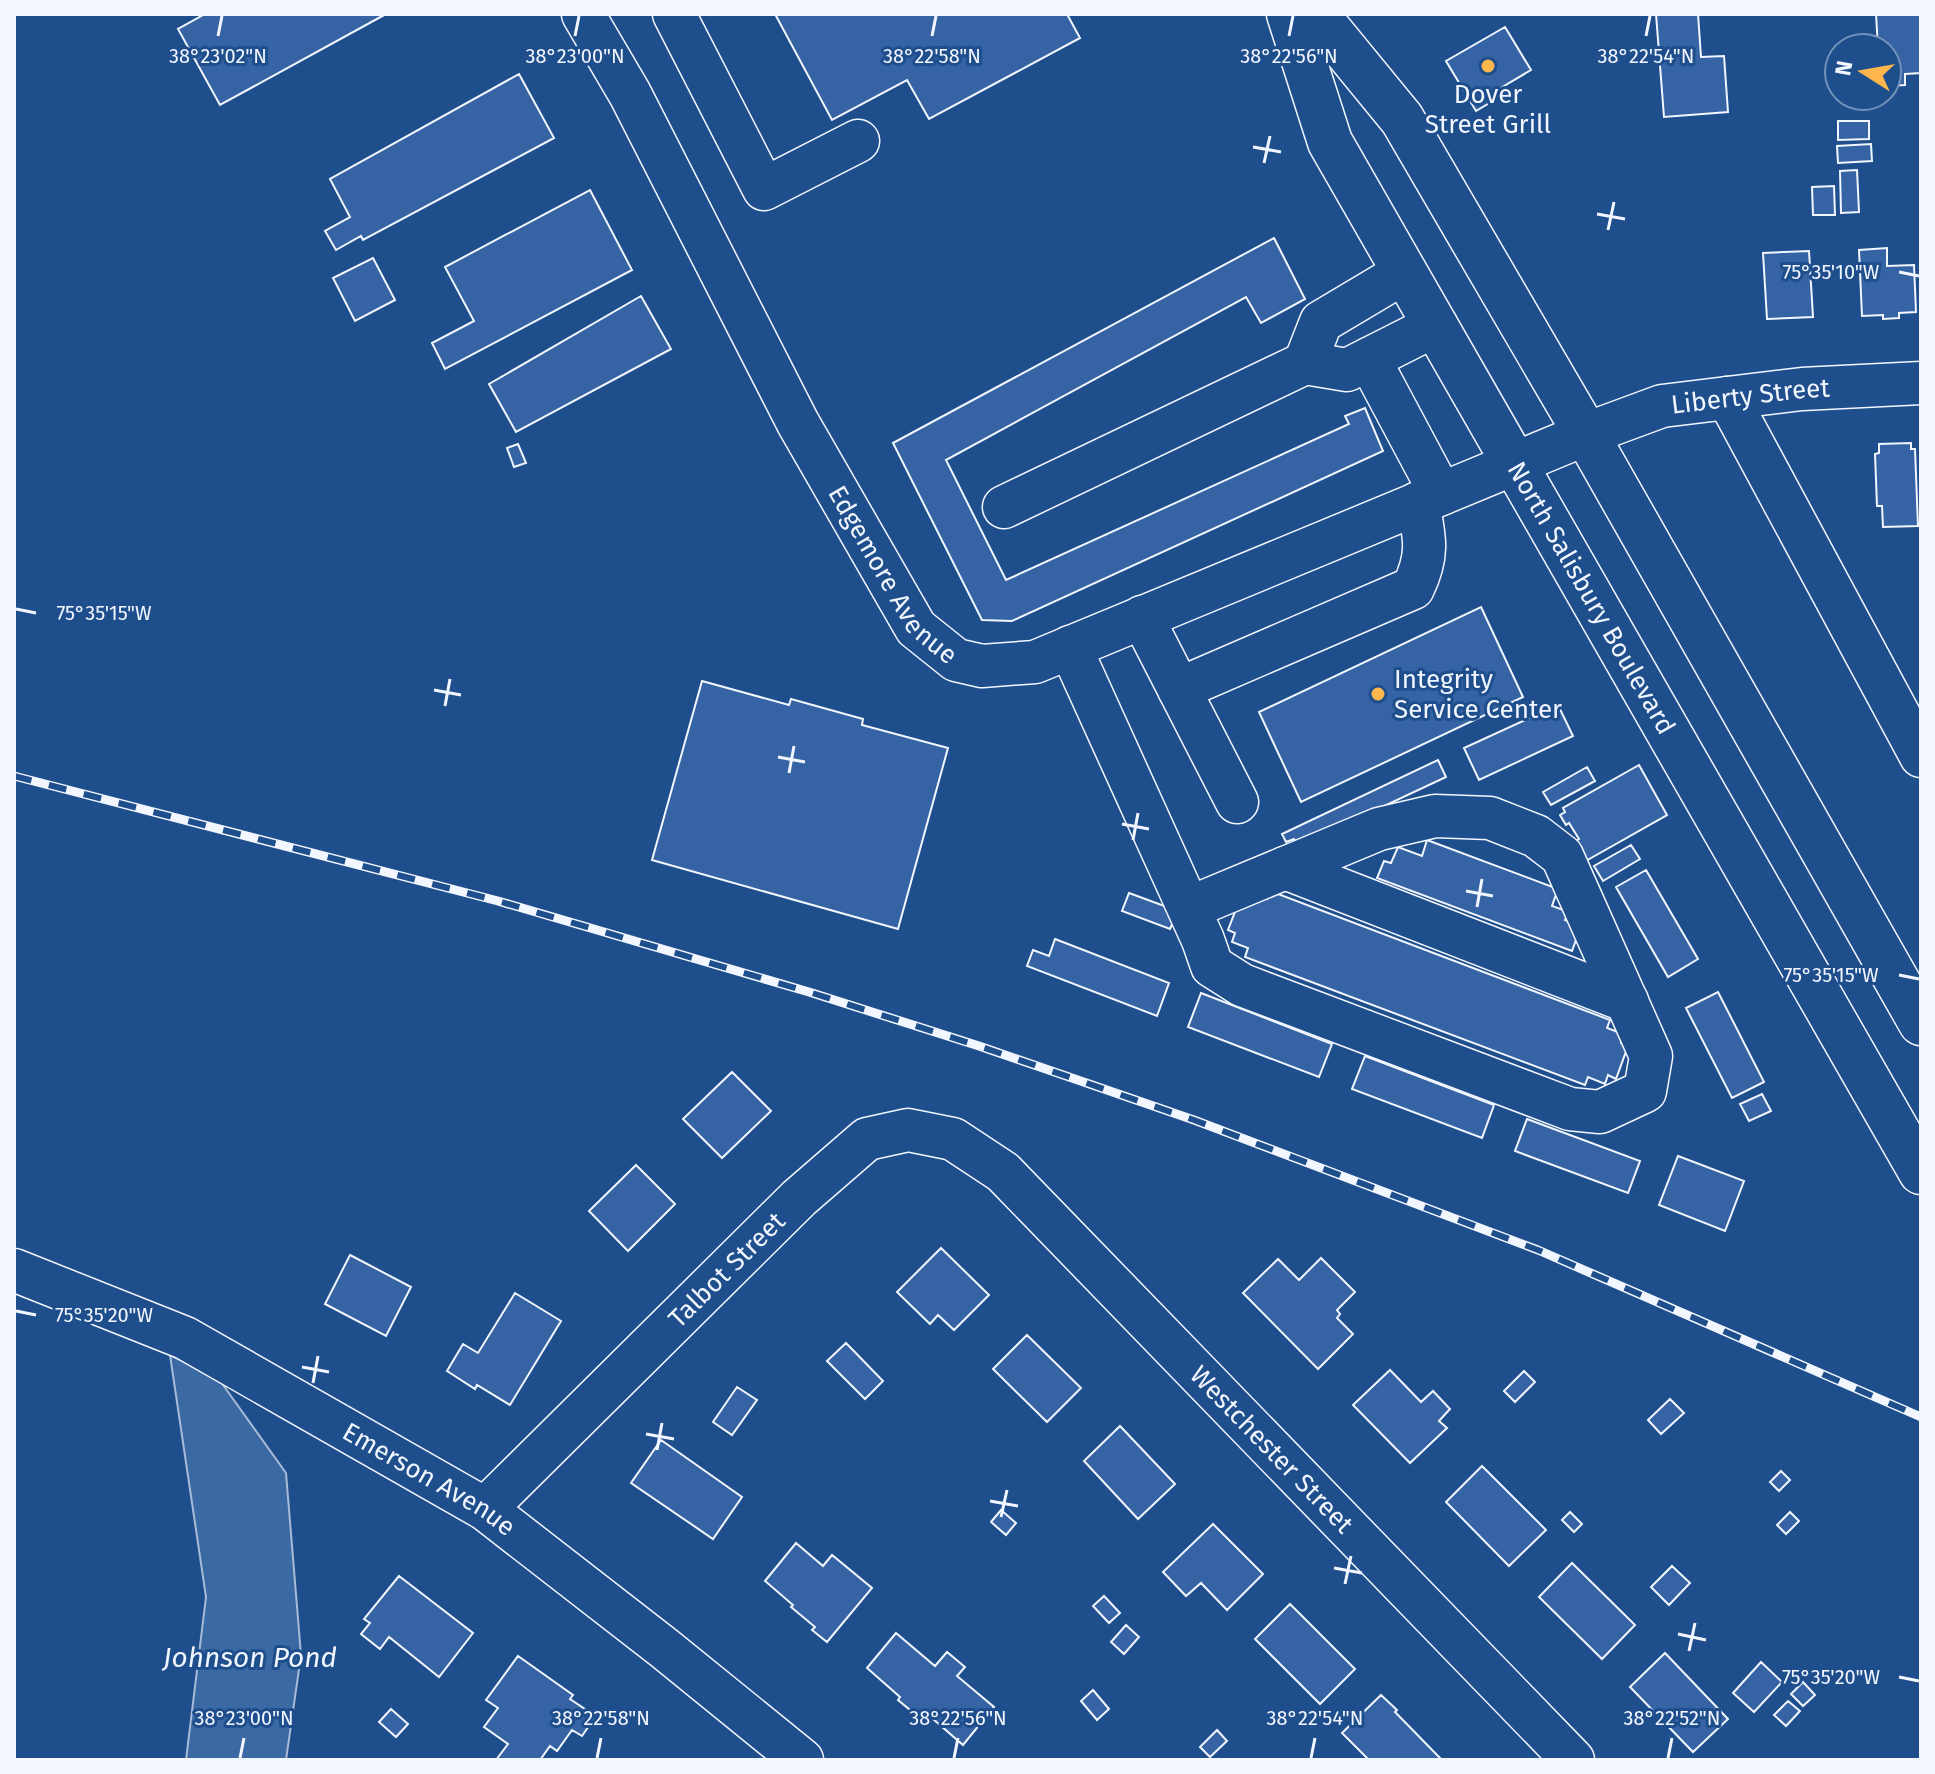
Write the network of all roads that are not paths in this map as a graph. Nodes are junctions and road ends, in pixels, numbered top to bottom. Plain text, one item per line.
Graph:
1 (583, 14) edge
2 (674, 14) edge
3 (1289, 14) edge
4 (1316, 14) edge
5 (858, 141) dead end
6 (1405, 272) junction
7 (1436, 325) junction
8 (1369, 359) junction
9 (1305, 363) junction
10 (1921, 383) edge
11 (1728, 398) junction
12 (1586, 434) junction
13 (1516, 463) junction
14 (1429, 499) junction
15 (1004, 507) dead end
16 (1142, 617) junction
17 (1070, 647) junction
18 (1179, 689) junction
19 (1921, 756) edge
20 (1237, 802) dead end
21 (1285, 868) junction
22 (1189, 908) junction
23 (1627, 1001) junction
24 (1921, 1023) edge
25 (1003, 1172) joint
26 (1921, 1172) edge
27 (14, 1270) edge
28 (485, 1509) junction
29 (802, 1760) edge
30 (1573, 1760) edge

1 - 17 street, Edgemore Avenue
2 - 5 street
3 - 6 main road, North Salisbury Boulevard
4 - 12 main road
6 - 7 main road, North Salisbury Boulevard
6 - 9 street
7 - 8 street
7 - 13 main road, North Salisbury Boulevard
8 - 9 street
8 - 14 street
9 - 15 street
10 - 11 street, Liberty Street
11 - 12 street, Liberty Street
11 - 19 street
12 - 13 street, Edgemore Avenue
12 - 24 main road
13 - 14 street, Edgemore Avenue
13 - 26 main road, North Salisbury Boulevard
14 - 16 street, Edgemore Avenue
14 - 18 street
16 - 17 street, Edgemore Avenue
16 - 18 street
17 - 22 street
18 - 20 street
21 - 22 street
21 - 23 street
21 - 23 street
22 - 23 street
25 - 28 street, Talbot Street
25 - 30 street, Westchester Street
27 - 28 street, Emerson Avenue
28 - 29 street, Emerson Avenue

